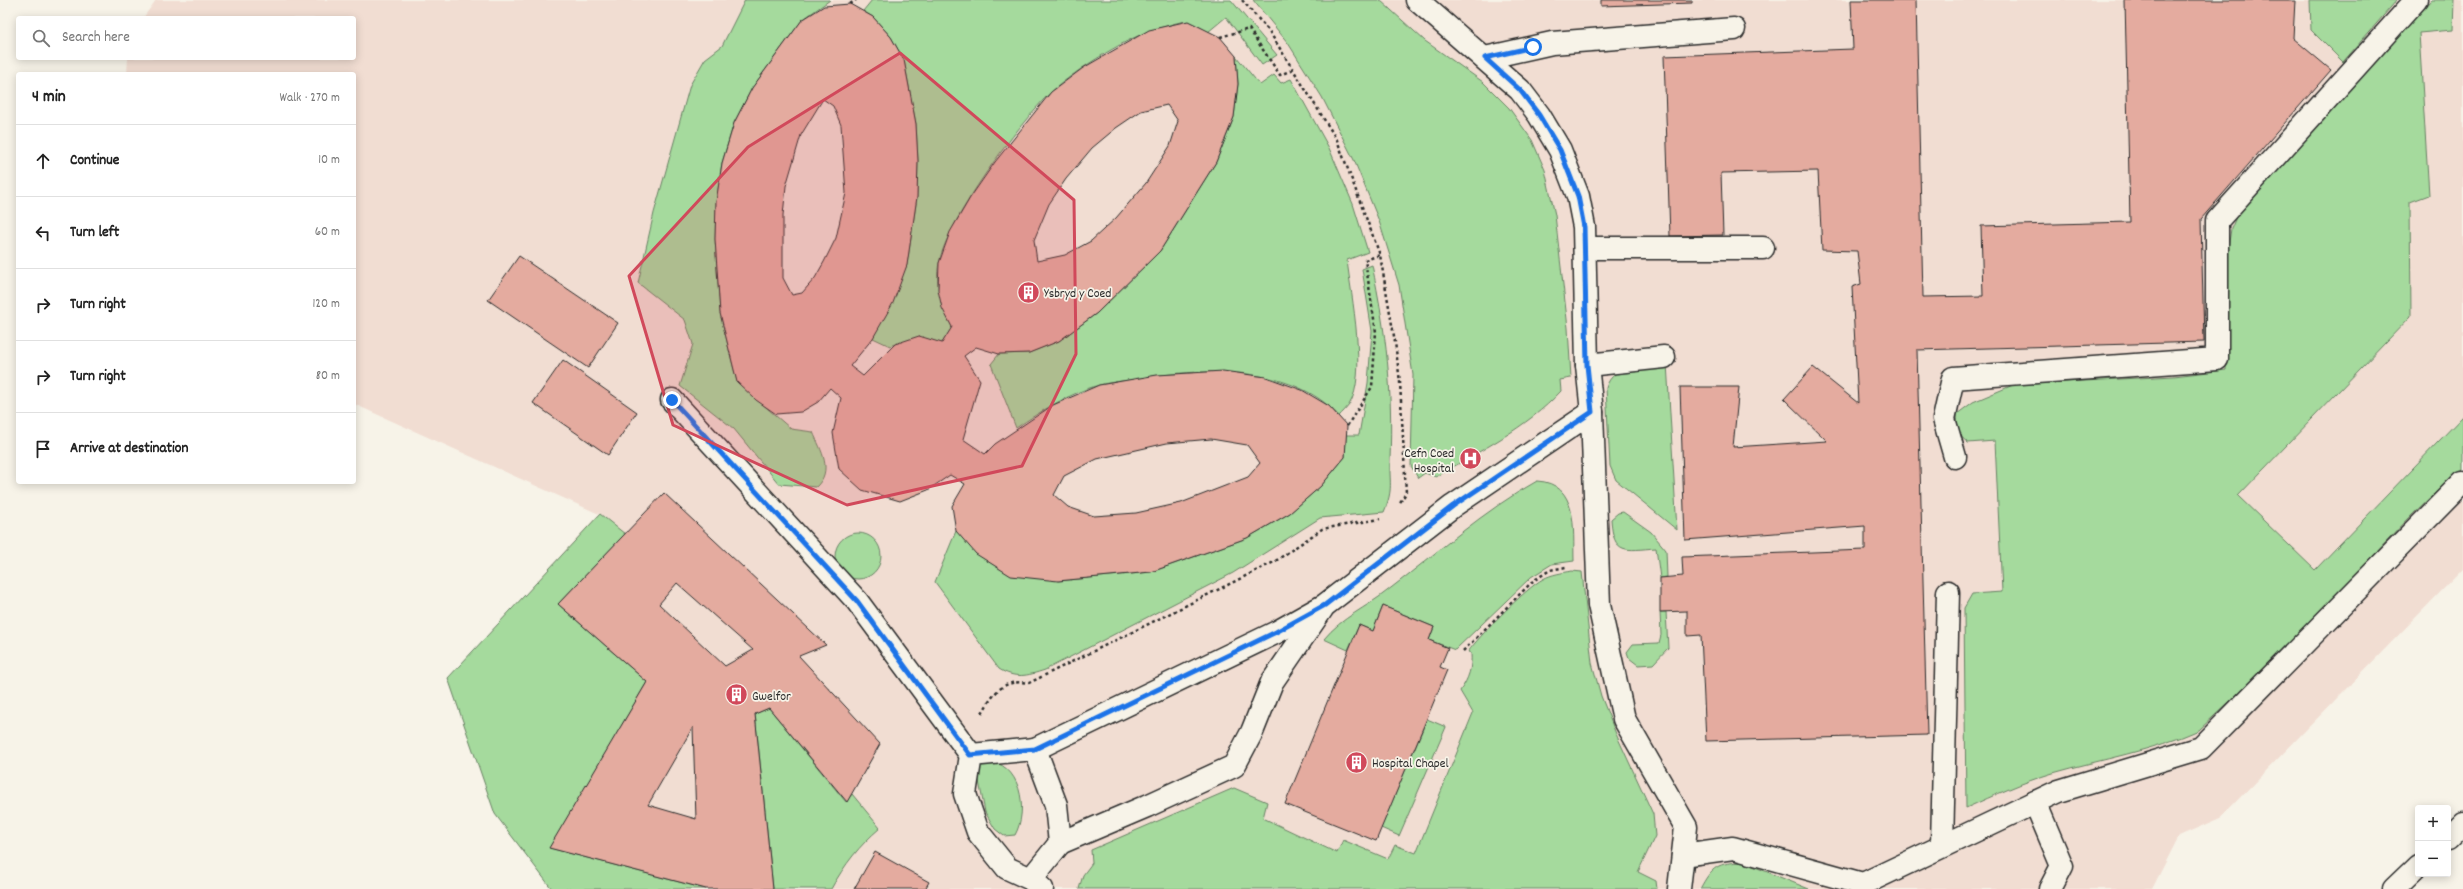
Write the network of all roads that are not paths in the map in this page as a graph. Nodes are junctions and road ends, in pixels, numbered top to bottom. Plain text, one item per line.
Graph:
1 (1417, 0) edge
2 (2416, 0) edge
3 (1734, 29) dead end
4 (1485, 58) junction
5 (1585, 248) junction
6 (1763, 248) dead end
7 (1664, 357) dead end
8 (1587, 365) junction
9 (672, 400) dead end
10 (1592, 412) junction
11 (1956, 457) dead end
12 (2463, 482) edge
13 (1948, 592) dead end
14 (1325, 605) junction
15 (1035, 749) junction
16 (970, 755) junction
17 (2035, 802) junction
18 (2463, 824) edge
19 (2451, 836) edge
20 (1060, 843) junction
21 (1942, 846) junction
22 (1683, 855) junction
23 (2415, 869) edge
24 (1036, 884) edge
25 (1679, 889) edge
26 (2050, 889) edge
27 (2394, 889) edge

1 - 4 street
2 - 11 street
3 - 4 street
4 - 5 street
5 - 6 street
5 - 8 street
7 - 8 street
8 - 10 street
9 - 16 street
10 - 14 street
10 - 22 street
12 - 17 street
13 - 21 street
14 - 15 street
14 - 20 street
15 - 16 street
15 - 20 street
16 - 24 street
17 - 21 street
17 - 26 street
18 - 19 street
20 - 24 street
21 - 22 street
22 - 25 street
23 - 27 street

